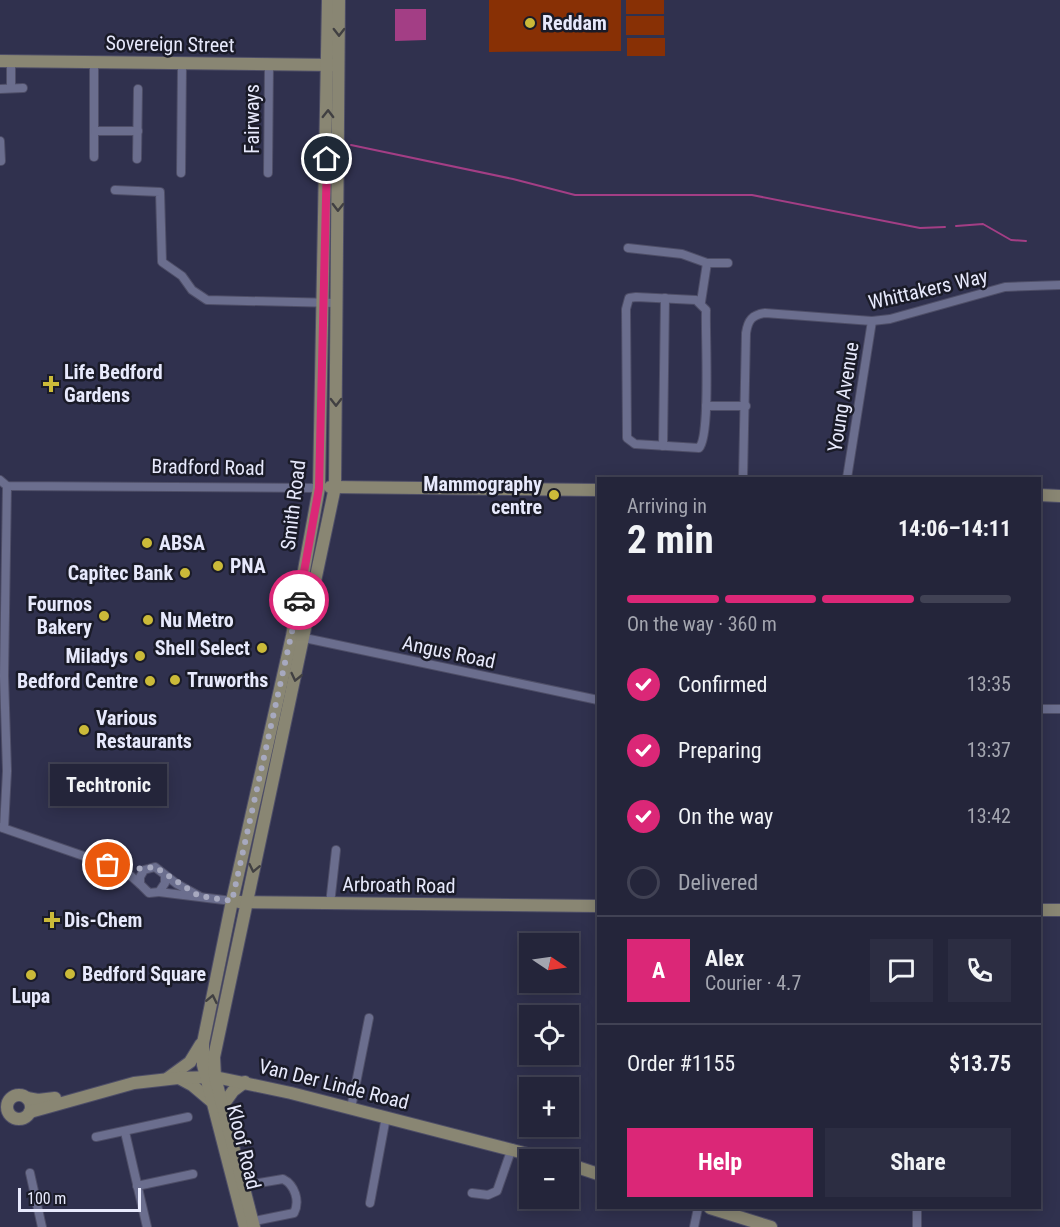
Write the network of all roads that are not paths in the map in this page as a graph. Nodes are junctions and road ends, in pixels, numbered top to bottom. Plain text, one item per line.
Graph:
1 (328, 0) edge
2 (339, 0) edge
3 (5, 61) edge
4 (94, 62) junction
5 (182, 65) junction
6 (269, 65) junction
7 (334, 65) junction
8 (23, 87) dead end
9 (11, 88) junction
10 (0, 89) edge
11 (138, 89) dead end
12 (94, 131) junction
13 (138, 131) junction
14 (0, 141) edge
15 (94, 157) dead end
16 (137, 159) dead end
17 (1, 161) edge
18 (181, 173) dead end
19 (268, 173) dead end
20 (115, 190) dead end
21 (628, 248) dead end
22 (706, 262) junction
23 (729, 263) dead end
24 (1060, 285) edge
25 (665, 298) junction
26 (701, 302) junction
27 (323, 303) junction
28 (336, 303) junction
29 (872, 321) junction
30 (706, 406) junction
31 (746, 406) junction
32 (663, 446) junction
33 (743, 477) edge
34 (847, 477) edge
35 (3, 483) edge
36 (335, 487) junction
37 (319, 488) junction
38 (597, 490) edge
39 (1041, 495) edge
40 (1060, 496) edge
41 (299, 637) junction
42 (597, 700) edge
43 (1041, 709) edge
44 (1060, 709) edge
45 (2, 827) edge
46 (336, 850) dead end
47 (124, 870) junction
48 (144, 870) junction
49 (165, 876) junction
50 (140, 884) junction
51 (159, 892) junction
52 (199, 896) junction
53 (232, 901) junction
54 (246, 903) junction
55 (330, 904) junction
56 (597, 906) edge
57 (1041, 910) edge
58 (1060, 910) edge
59 (369, 1018) dead end
60 (206, 1026) junction
61 (216, 1039) junction
62 (210, 1077) junction
63 (173, 1078) junction
64 (241, 1081) junction
65 (104, 1090) junction
66 (27, 1098) junction
67 (218, 1103) junction
68 (5, 1104) edge
69 (351, 1108) junction
70 (30, 1112) junction
71 (188, 1117) dead end
72 (386, 1117) junction
73 (6, 1118) edge
74 (125, 1131) junction
75 (96, 1137) dead end
76 (512, 1148) junction
77 (519, 1150) edge
78 (579, 1168) edge
79 (30, 1173) dead end
80 (193, 1174) dead end
81 (597, 1174) edge
82 (137, 1186) junction
83 (239, 1186) junction
84 (472, 1193) dead end
85 (370, 1203) dead end
86 (698, 1209) edge
87 (713, 1209) edge
88 (917, 1209) edge
89 (249, 1225) edge
90 (42, 1227) edge
91 (147, 1227) edge
92 (694, 1227) edge
93 (771, 1227) edge
94 (917, 1227) edge

1 - 7 main road, Smith Road
2 -> 7 main road, Smith Road
3 - 4 main road, Sovereign Street
3 - 9 street
4 - 5 main road, Sovereign Street
4 - 12 street
5 - 6 main road, Sovereign Street
5 - 18 street
6 - 7 main road, Sovereign Street
6 - 19 street, Fairways
27 -> 7 main road, Smith Road
7 -> 28 main road, Smith Road
8 - 9 street
9 - 10 street
11 - 13 street
12 - 13 street
12 - 15 street
13 - 16 street
14 - 17 street
20 - 27 street
21 - 22 street
22 - 23 street
22 - 26 street
24 - 29 street, Whittakers Way
25 - 26 street
25 - 32 street
25 - 32 street
26 - 30 street
27 - 28 street
27 - 37 main road, Smith Road
28 -> 36 main road, Smith Road
29 - 31 street, Whittakers Way
29 - 34 street, Young Avenue
30 - 31 street
30 - 32 street
31 - 33 street, Whittakers Way
35 - 37 street, Bradford Road
35 - 45 street
36 - 37 main road, Bradford Road
36 - 38 main road, Bradford Road
36 - 41 main road, Smith Road
37 - 41 main road, Smith Road
39 - 40 main road
41 - 42 street, Angus Road
41 - 53 main road, Smith Road
41 -> 54 main road, Smith Road
43 - 44 street
45 - 47 street
46 - 55 street
47 - 48 street
47 - 50 street
48 - 49 street
48 - 50 street
49 - 51 street
49 - 52 street, Arbroath Road
50 - 51 street
51 - 52 street, Arbroath Road
52 - 53 street, Arbroath Road
53 - 54 main road, Arbroath Road
60 -> 53 main road, Smith Road
54 - 55 main road, Arbroath Road
54 - 61 main road, Smith Road
55 - 56 main road, Arbroath Road
57 - 58 main road
59 - 69 street
60 - 62 main road, Smith Road
60 - 63 main road
61 - 62 main road, Smith Road
61 - 64 main road
62 - 63 main road, Van Der Linde Road
62 - 64 main road, Van Der Linde Road
62 - 67 main road, Kloof Road
63 - 65 main road, Van Der Linde Road
63 - 67 main road
64 - 67 main road
64 - 69 main road, Van Der Linde Road
65 - 66 main road, Van Der Linde Road
65 - 70 main road, Van Der Linde Road
66 - 68 main road, Van Der Linde Road
66 - 70 main road
67 - 83 main road, Kloof Road
68 - 73 main road
69 - 72 main road, Van Der Linde Road
70 - 73 main road, Van Der Linde Road
71 - 74 street
72 - 76 main road, Van Der Linde Road
72 - 85 street
74 - 75 street
74 - 82 street
76 - 77 main road, Van Der Linde Road
76 - 84 street
78 - 81 main road
79 - 90 street
80 - 82 street
82 - 91 street
83 - 89 main road, Kloof Road
83 - 89 street
86 - 92 street
87 - 93 main road
88 - 94 street

